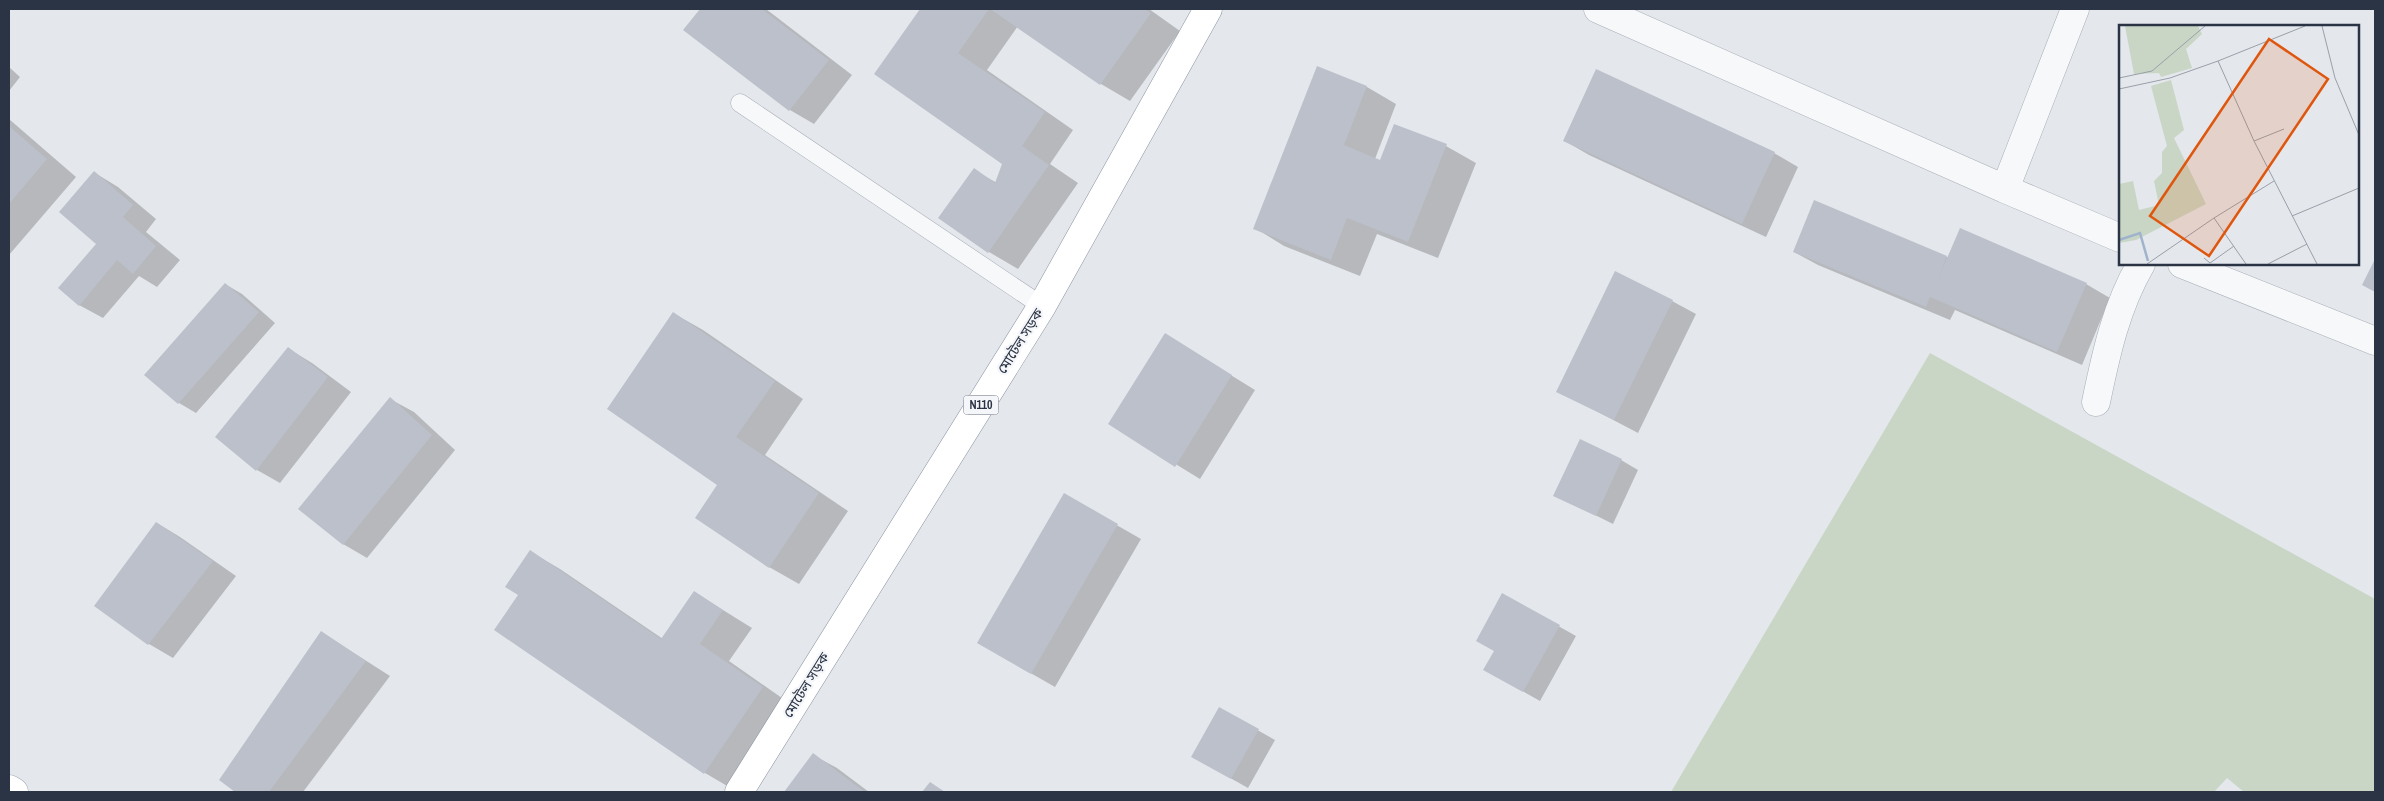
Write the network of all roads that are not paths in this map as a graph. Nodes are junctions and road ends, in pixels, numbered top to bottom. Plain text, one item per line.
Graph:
1 (1208, 9) edge
2 (1598, 9) edge
3 (2075, 9) edge
4 (740, 103) dead end
5 (2005, 189) junction
6 (2119, 238) edge
7 (2140, 265) edge
8 (2185, 265) edge
9 (1042, 306) junction
10 (2375, 341) edge
11 (2096, 402) dead end
12 (9, 789) edge
13 (14, 792) edge
14 (739, 792) edge

1 - 9 main road, মোটেল সড়ক / N110
2 - 5 street
3 - 5 street
4 - 9 lane
5 - 6 street
7 - 11 street
8 - 10 street
9 - 14 main road, মোটেল সড়ক / N110
12 - 13 main road

